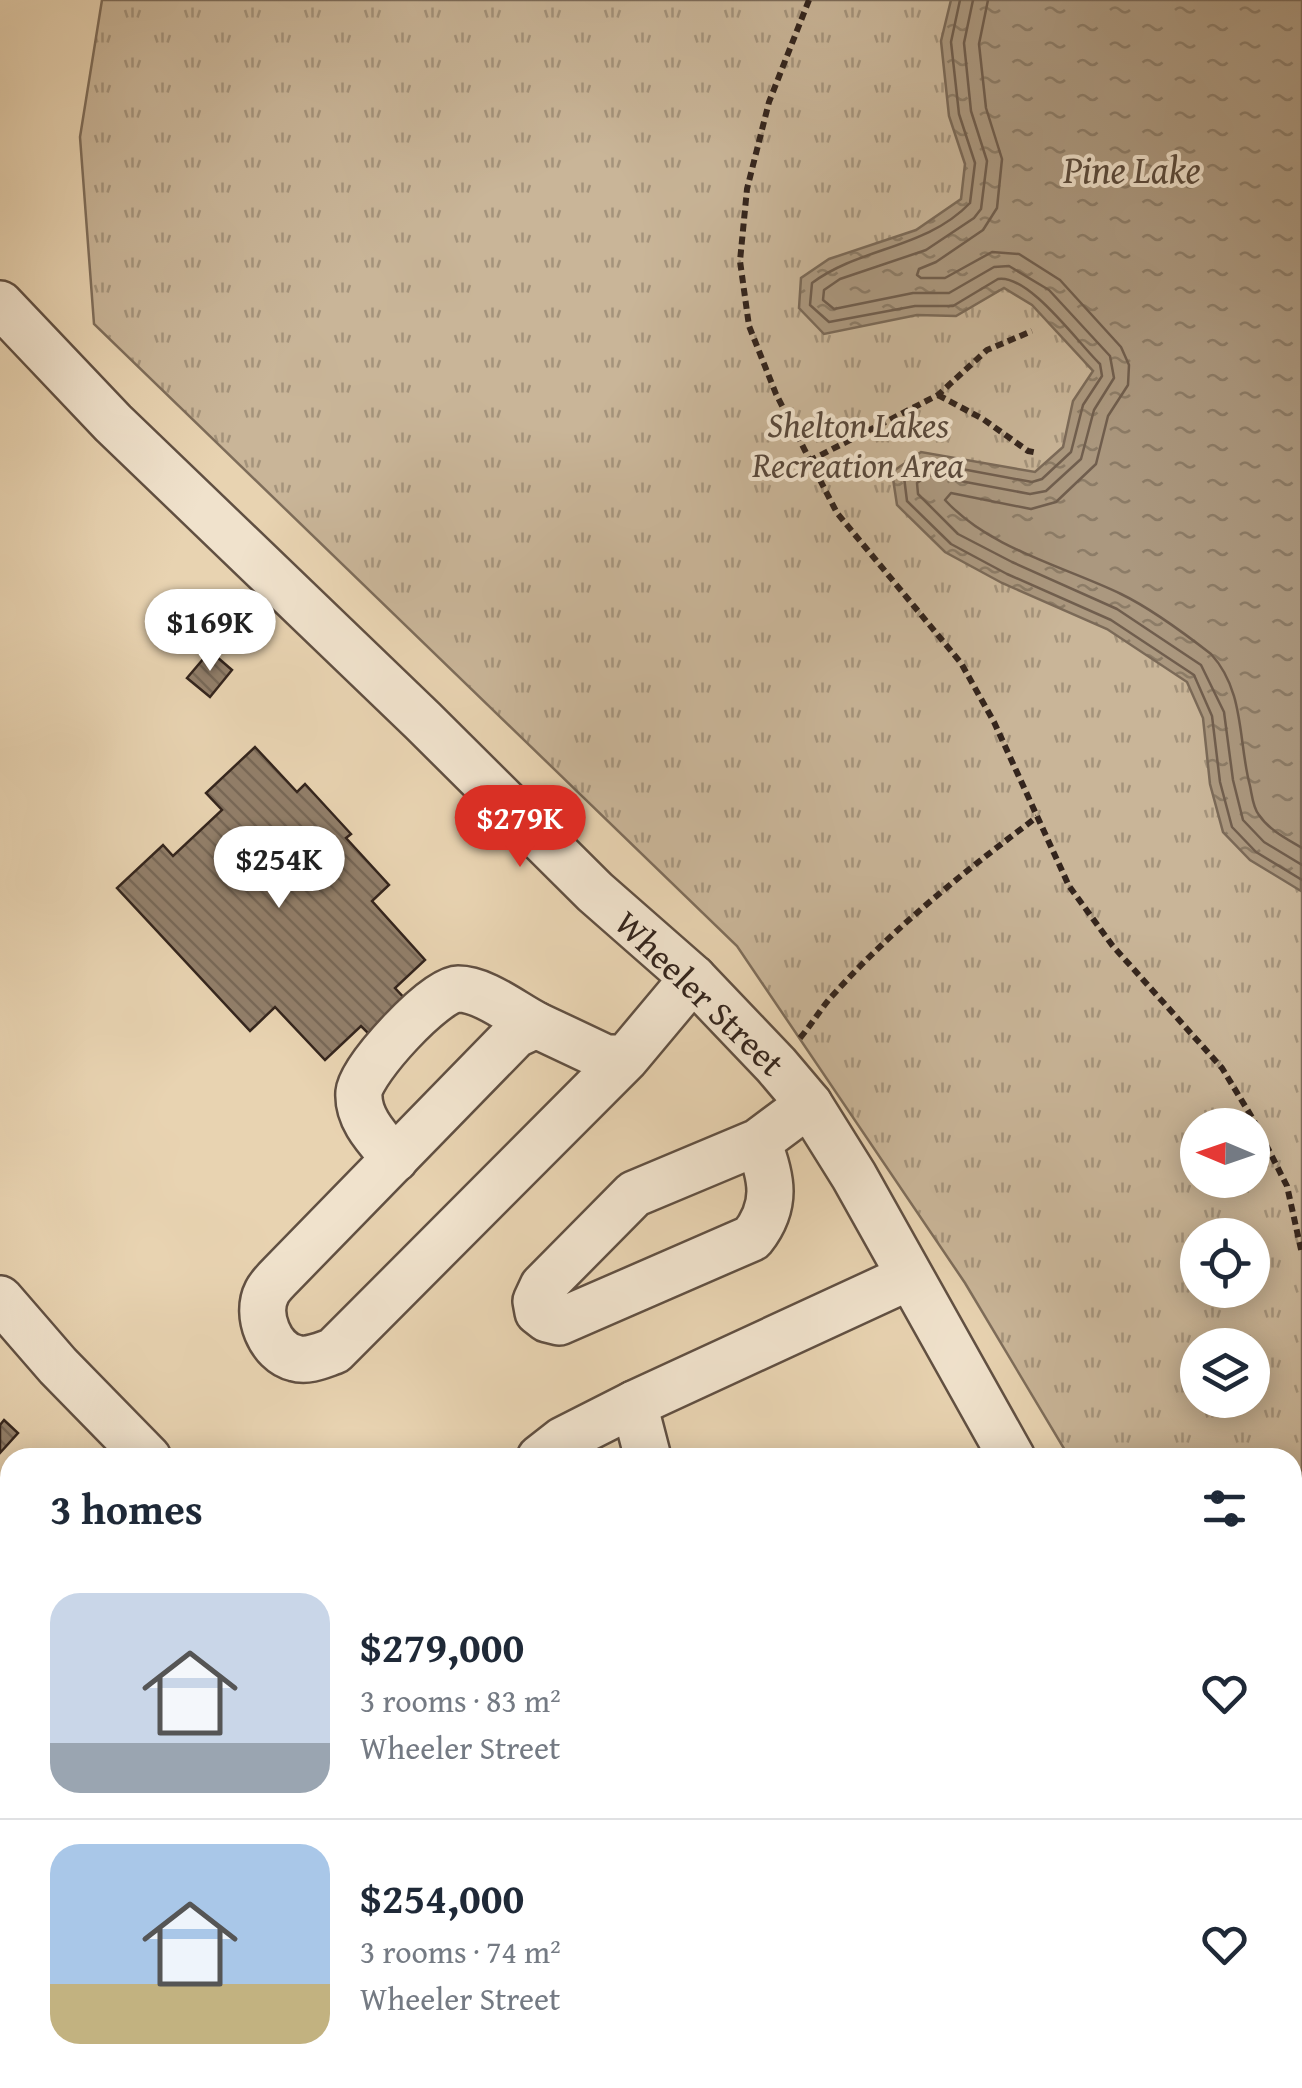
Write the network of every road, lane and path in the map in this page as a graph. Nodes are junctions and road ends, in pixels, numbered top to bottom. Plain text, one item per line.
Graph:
1 (809, 0) edge
2 (0, 304) edge
3 (1032, 331) dead end
4 (938, 395) junction
5 (1038, 453) dead end
6 (809, 462) junction
7 (1037, 818) junction
8 (693, 978) junction
9 (536, 1025) junction
10 (626, 1058) junction
11 (776, 1065) junction
12 (809, 1104) junction
13 (758, 1142) junction
14 (395, 1159) junction
15 (1302, 1254) edge
16 (909, 1277) junction
17 (0, 1299) edge
18 (634, 1404) junction
19 (138, 1448) edge
20 (552, 1448) edge
21 (645, 1448) edge
22 (1006, 1448) edge

1 - 6 path
2 - 8 street, Wheeler Street
3 - 4 path
4 - 5 path
4 - 6 path
6 - 7 path
7 - 11 path
7 - 15 path
8 - 10 street
8 - 11 street, Wheeler Street
9 - 10 street
9 - 14 street
9 - 14 street
10 - 14 street
11 - 12 street, Wheeler Street
12 - 13 street
12 - 16 street, Wheeler Street
13 - 13 street
16 - 18 street
16 - 22 street, Wheeler Street
17 - 19 street
18 - 20 street
18 - 21 street

